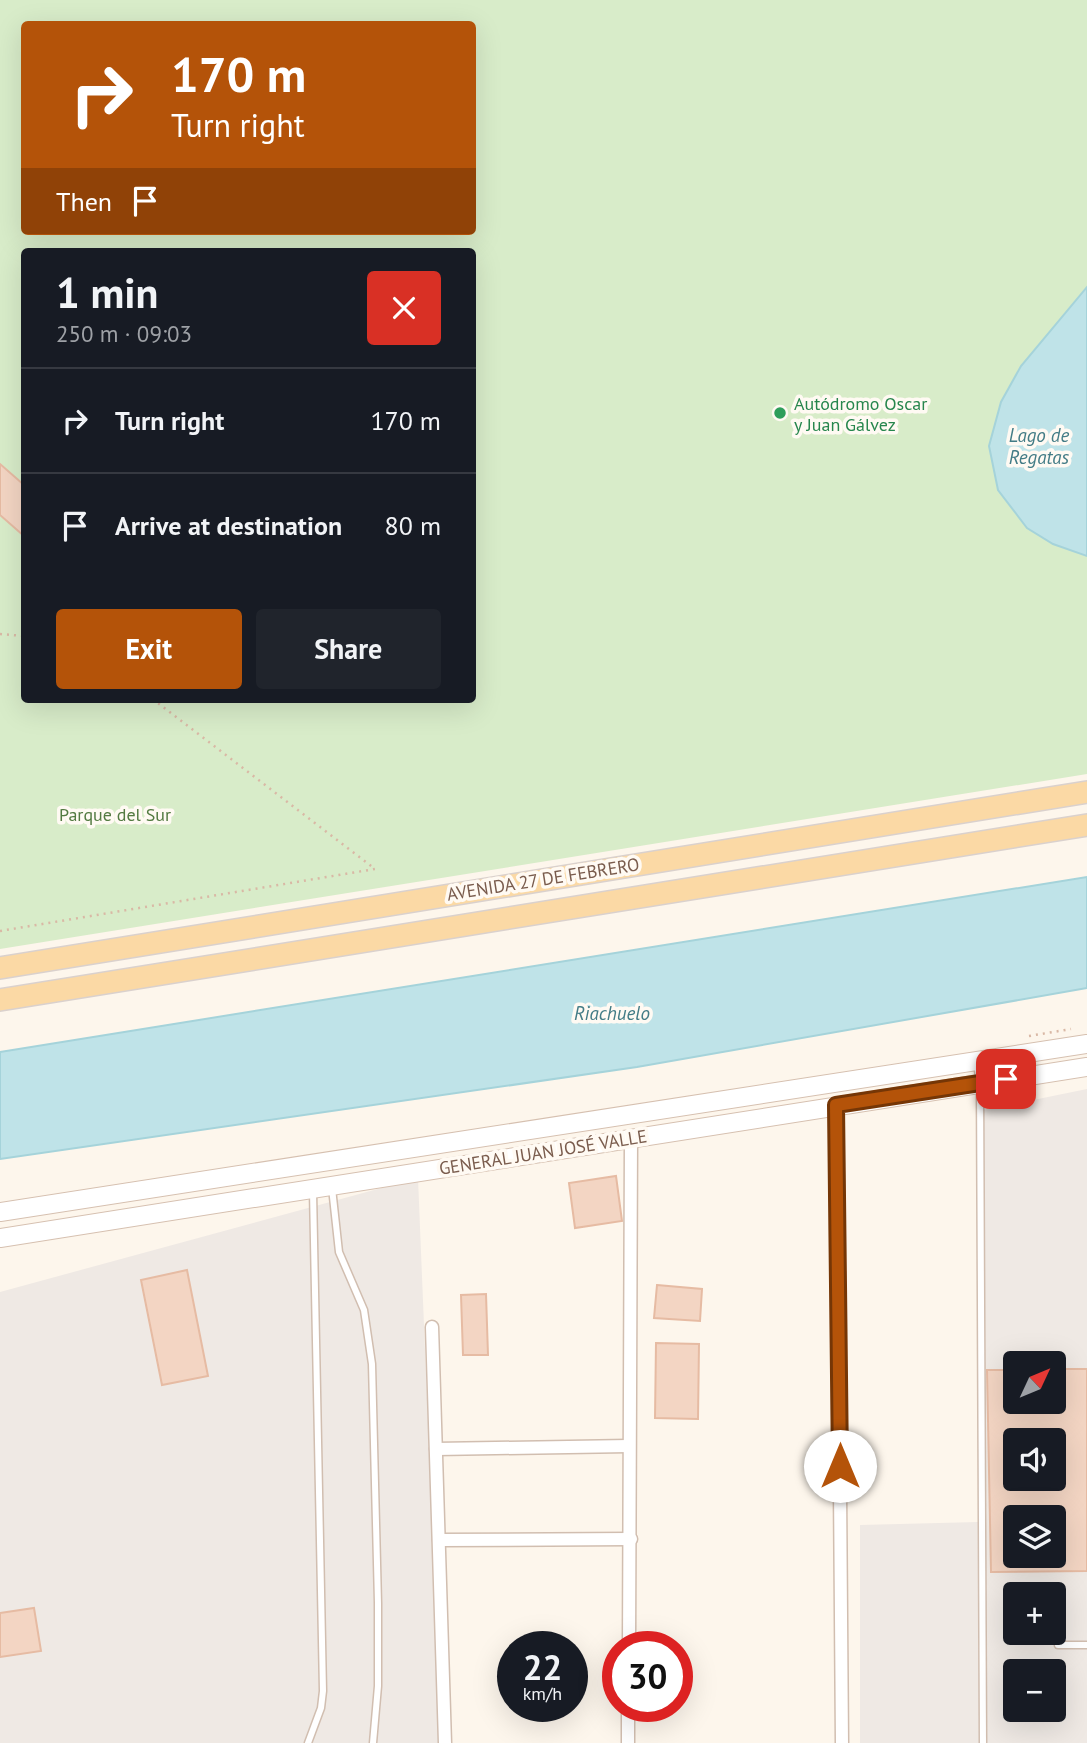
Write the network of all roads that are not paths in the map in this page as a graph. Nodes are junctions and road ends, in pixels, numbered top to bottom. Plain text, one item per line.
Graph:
1 (1087, 792) edge
2 (1087, 825) edge
3 (0, 968) edge
4 (0, 1000) edge
5 (1087, 1044) edge
6 (976, 1062) junction
7 (1087, 1066) edge
8 (980, 1083) junction
9 (836, 1105) junction
10 (631, 1138) junction
11 (331, 1186) junction
12 (313, 1189) junction
13 (0, 1212) edge
14 (0, 1238) edge
15 (432, 1327) dead end
16 (629, 1446) junction
17 (436, 1449) junction
18 (631, 1539) junction
19 (439, 1540) junction
20 (629, 1631) edge
21 (1066, 1645) edge
22 (1087, 1645) edge
23 (628, 1722) edge
24 (373, 1742) edge
25 (308, 1743) edge
26 (445, 1743) edge
27 (628, 1743) edge
28 (842, 1743) edge
29 (983, 1743) edge

1 - 3 main road, AVENIDA 27 DE FEBRERO
2 - 4 main road, AVENIDA 27 DE FEBRERO
5 - 6 main road, GENERAL JUAN JOSÉ VALLE
6 - 8 lane
6 - 13 main road, GENERAL JUAN JOSÉ VALLE
7 - 8 main road, GENERAL JUAN JOSÉ VALLE
8 - 9 main road, GENERAL JUAN JOSÉ VALLE
8 - 29 lane
9 - 10 main road, GENERAL JUAN JOSÉ VALLE
9 - 28 street
10 - 11 main road, GENERAL JUAN JOSÉ VALLE
10 - 16 street
11 - 12 main road, GENERAL JUAN JOSÉ VALLE
11 - 24 lane
12 - 14 main road, GENERAL JUAN JOSÉ VALLE
12 - 25 lane
15 - 17 street
16 - 17 street
16 - 18 street
17 - 19 street
18 - 19 street
18 - 20 street
19 - 26 street
21 - 22 lane
23 - 27 street

